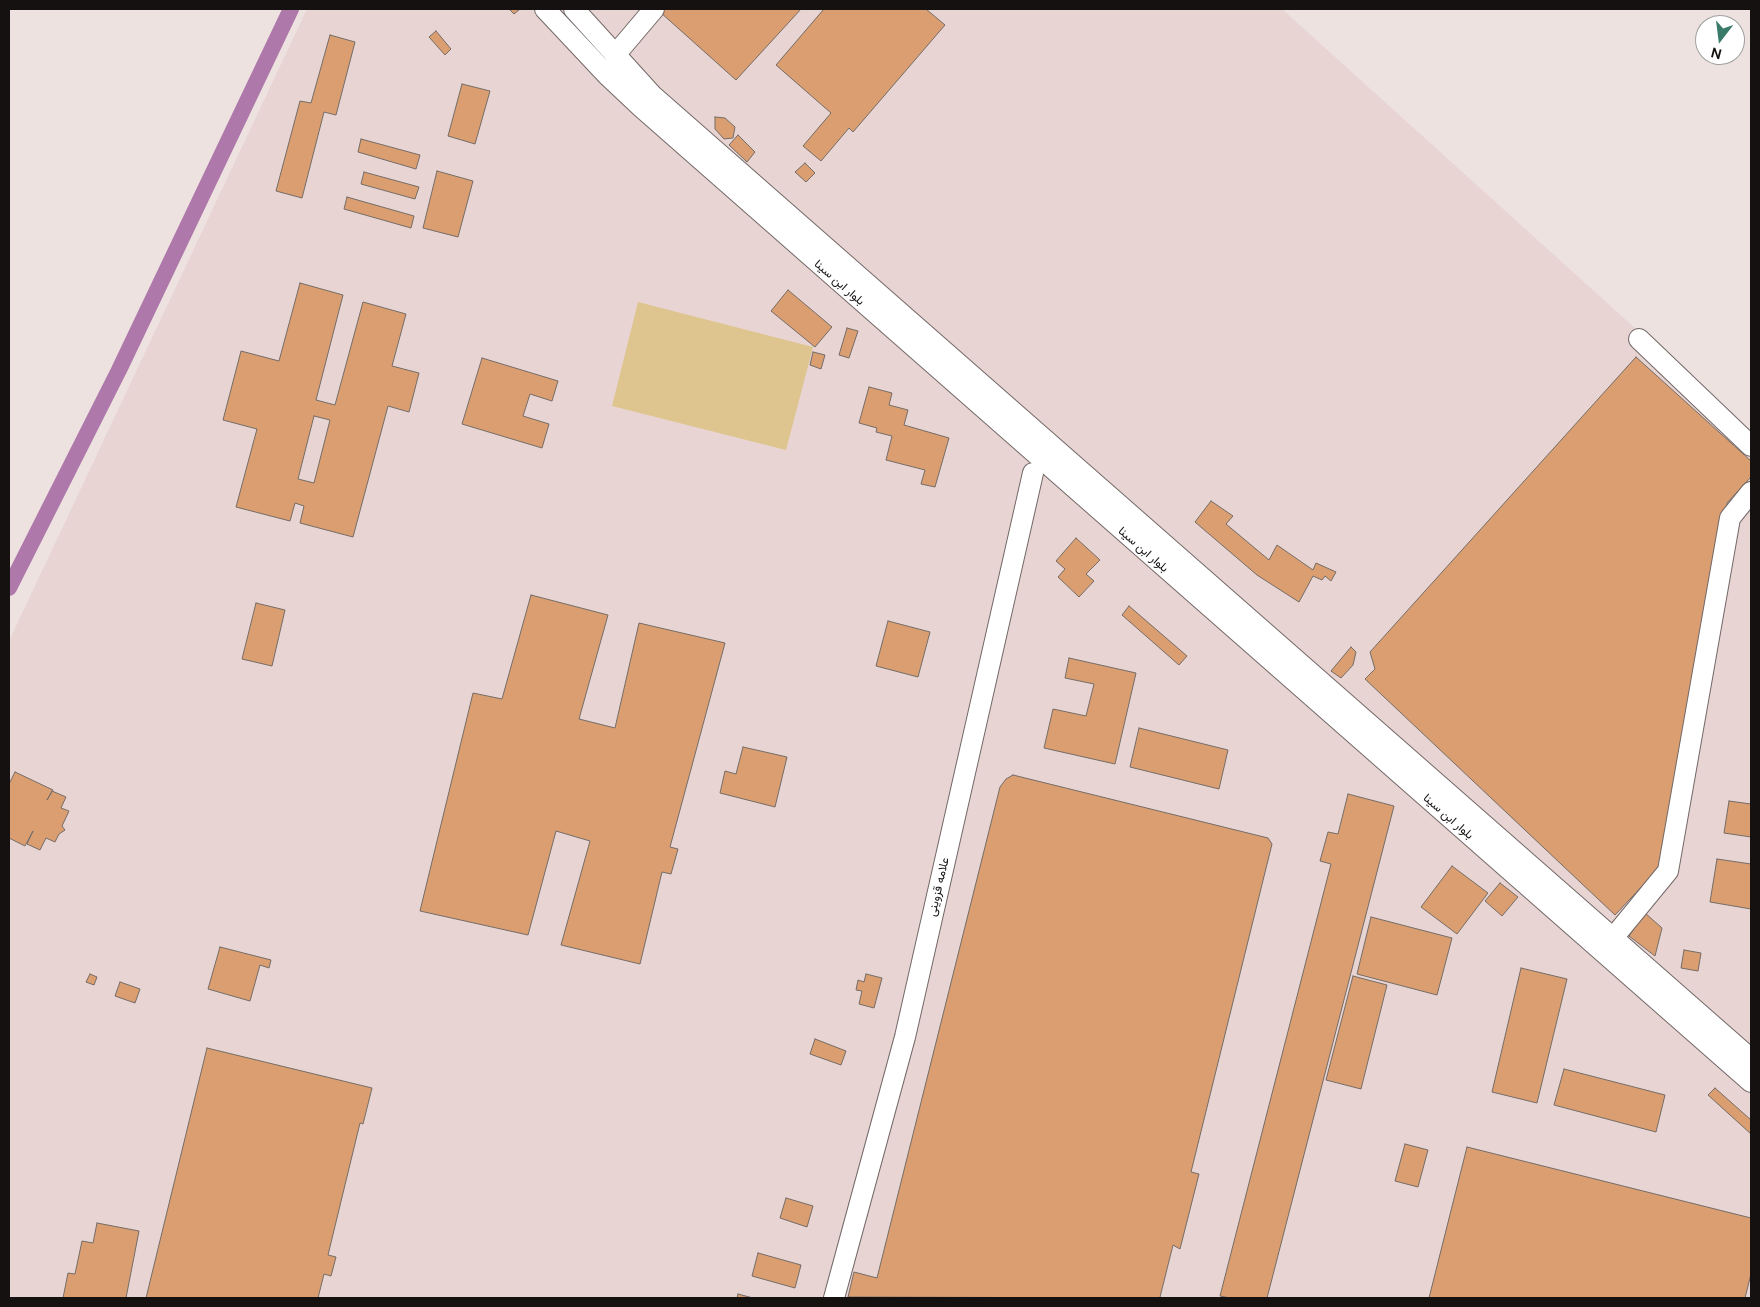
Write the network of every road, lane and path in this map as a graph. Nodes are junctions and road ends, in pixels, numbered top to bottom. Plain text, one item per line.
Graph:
1 (545, 9) edge
2 (574, 9) edge
3 (654, 9) edge
4 (615, 55) junction
5 (1639, 339) dead end
6 (1751, 446) edge
7 (1033, 473) dead end
8 (1751, 492) edge
9 (1613, 938) junction
10 (1751, 1059) edge
11 (1751, 1082) edge
12 (834, 1298) edge

1 - 11 street, بلوار ابن سینا
2 - 4 street, بلوار ابن سینا
3 - 4 street
4 - 9 street, بلوار ابن سینا
5 - 6 street
7 - 12 street, علامه قزوینی
8 - 9 street
9 - 10 street, بلوار ابن سینا

